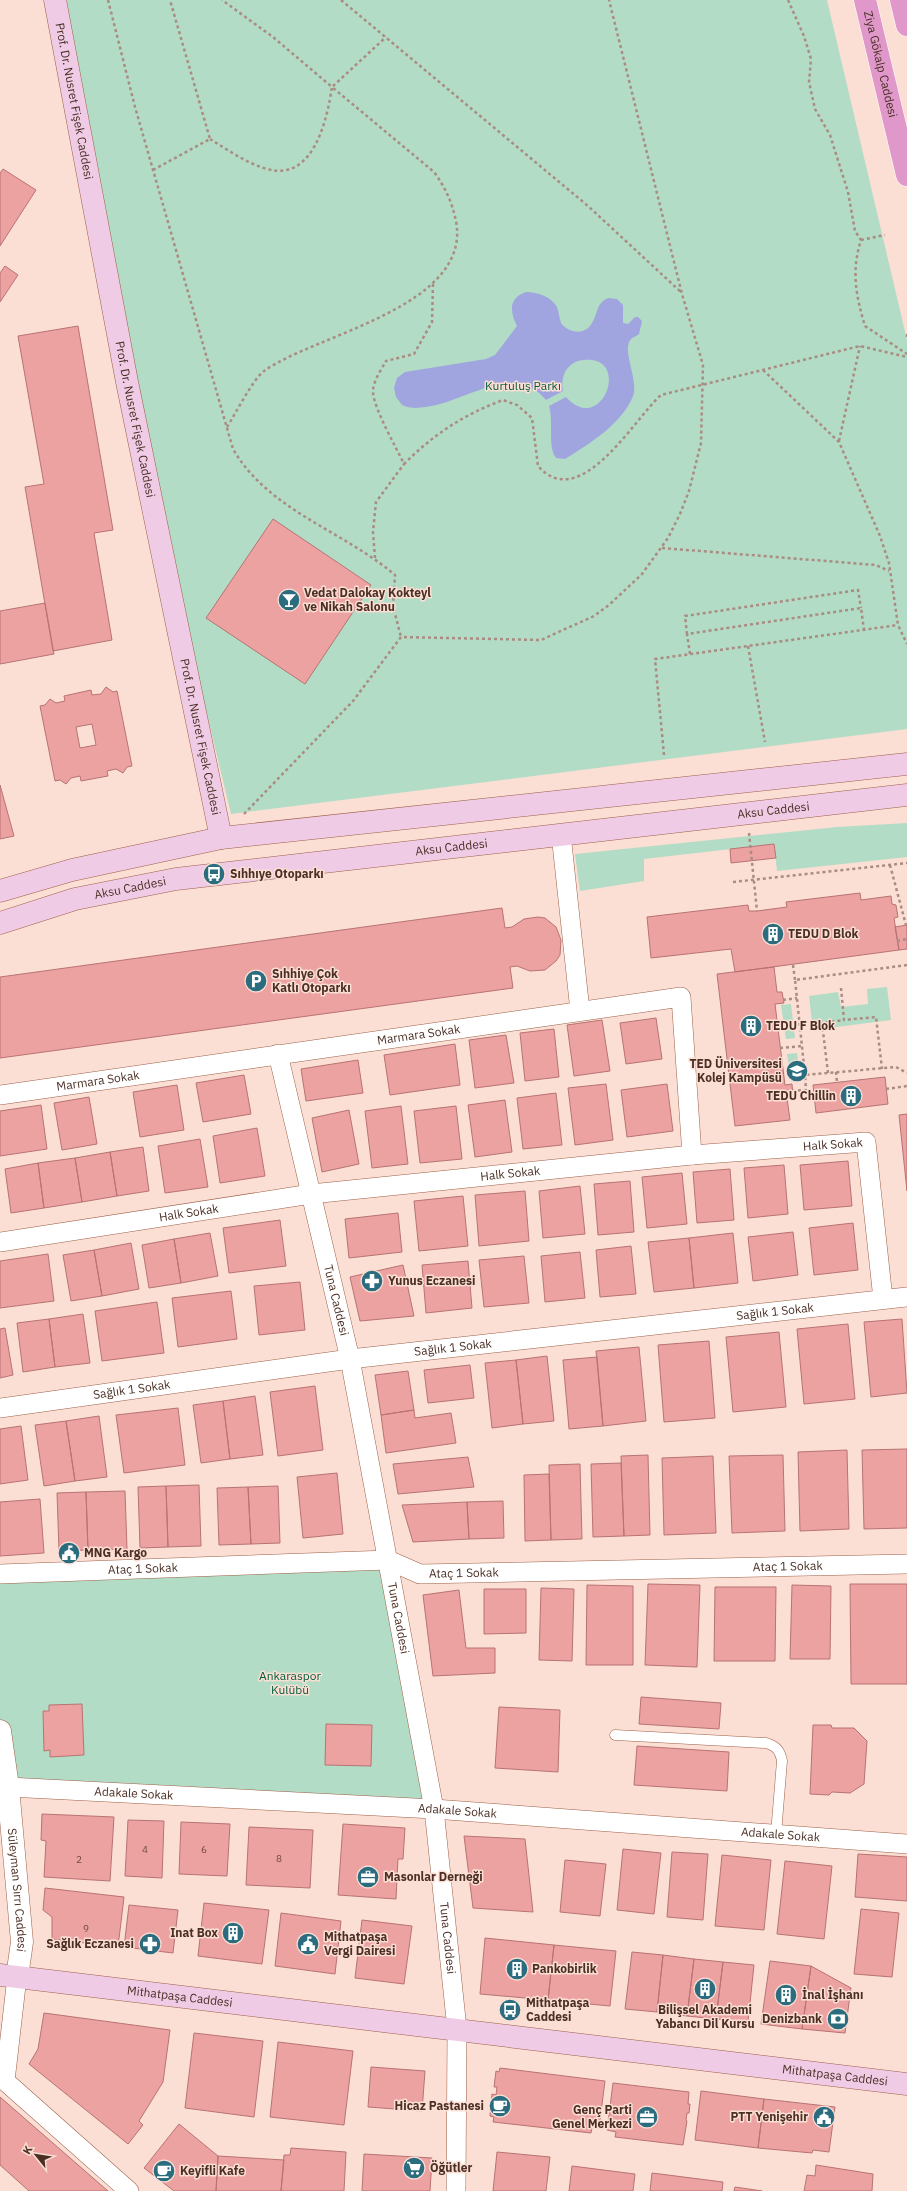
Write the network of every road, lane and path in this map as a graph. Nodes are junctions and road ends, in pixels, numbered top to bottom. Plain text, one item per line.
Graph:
1 (55, 0) edge
2 (108, 0) edge
3 (170, 0) edge
4 (222, 0) edge
5 (341, 0) edge
6 (609, 0) edge
7 (788, 0) edge
8 (865, 0) edge
9 (901, 0) edge
10 (907, 25) edge
11 (386, 37) junction
12 (332, 87) junction
13 (210, 139) junction
14 (154, 170) junction
15 (907, 175) edge
16 (885, 235) dead end
17 (861, 240) junction
18 (433, 284) junction
19 (682, 294) junction
20 (907, 334) edge
21 (907, 337) edge
22 (860, 346) junction
23 (907, 354) edge
24 (907, 357) edge
25 (763, 370) junction
26 (703, 384) junction
27 (227, 427) junction
28 (839, 442) junction
29 (404, 464) junction
30 (662, 548) junction
31 (375, 558) junction
32 (890, 571) junction
33 (861, 608) junction
34 (898, 625) junction
35 (864, 630) junction
36 (687, 634) junction
37 (401, 637) junction
38 (907, 644) edge
39 (748, 646) junction
40 (690, 654) junction
41 (765, 742) dead end
42 (664, 755) dead end
43 (907, 764) edge
44 (907, 795) edge
45 (747, 813) junction
46 (243, 815) dead end
47 (561, 834) junction
48 (221, 838) junction
49 (907, 863) edge
50 (890, 865) junction
51 (753, 880) junction
52 (732, 882) dead end
53 (0, 891) edge
54 (757, 911) dead end
55 (0, 923) edge
56 (907, 929) edge
57 (907, 939) edge
58 (897, 941) dead end
59 (793, 965) dead end
60 (907, 965) edge
61 (795, 980) junction
62 (841, 988) dead end
63 (797, 998) junction
64 (783, 1000) dead end
65 (580, 1011) junction
66 (844, 1020) junction
67 (802, 1046) junction
68 (780, 1048) dead end
69 (278, 1054) junction
70 (882, 1068) junction
71 (836, 1072) junction
72 (828, 1073) junction
73 (907, 1073) edge
74 (805, 1075) junction
75 (837, 1082) dead end
76 (907, 1086) edge
77 (886, 1089) dead end
78 (792, 1091) dead end
79 (0, 1095) edge
80 (692, 1155) junction
81 (311, 1194) junction
82 (0, 1242) edge
83 (907, 1297) edge
84 (883, 1300) junction
85 (350, 1358) junction
86 (0, 1408) edge
87 (388, 1560) junction
88 (907, 1564) edge
89 (0, 1574) edge
90 (0, 1732) edge
91 (615, 1735) dead end
92 (8, 1787) junction
93 (434, 1809) junction
94 (776, 1834) junction
95 (907, 1844) edge
96 (9, 1976) edge
97 (457, 2030) junction
98 (907, 2084) edge
99 (129, 2191) edge
100 (456, 2191) edge

1 - 48 main road, Prof. Dr. Nusret Fişek Caddesi
2 - 14 path
3 - 13 path
4 - 12 path
5 - 11 path
6 - 19 path
7 - 17 path
8 - 15 main road, Ziya Gökalp Caddesi
9 - 10 main road
11 - 12 path
11 - 19 path
12 - 13 path
12 - 18 path
13 - 14 path
14 - 27 path
16 - 17 path
17 - 23 path
18 - 27 path
18 - 29 path
19 - 26 path
20 - 21 path
22 - 24 path
22 - 25 path
22 - 28 path
25 - 26 path
25 - 28 path
26 - 29 path
26 - 30 path
27 - 31 path
28 - 32 path
29 - 31 path
30 - 32 path
30 - 37 path
31 - 37 path
32 - 34 path
33 - 35 path
33 - 36 path
33 - 36 path
34 - 35 path
34 - 38 path
35 - 39 path
36 - 40 path
37 - 46 path
39 - 40 path
39 - 41 path
40 - 42 path
43 - 48 main road
44 - 45 main road, Aksu Caddesi
45 - 47 main road, Aksu Caddesi
45 - 51 path
47 - 55 main road, Aksu Caddesi
47 - 65 street
48 - 53 main road
49 - 50 path
50 - 51 path
50 - 56 path
51 - 52 path
51 - 54 path
57 - 58 path
59 - 61 path
60 - 61 path
61 - 63 path
62 - 66 path
63 - 64 path
63 - 67 path
65 - 69 street, Marmara Sokak
65 - 80 street, Marmara Sokak
66 - 70 path
66 - 72 path
67 - 68 path
67 - 74 path
69 - 79 street, Marmara Sokak
69 - 81 street, Tuna Caddesi
70 - 71 path
70 - 73 path
71 - 72 path
71 - 75 path
72 - 74 path
74 - 78 path
76 - 77 path
80 - 81 street, Halk Sokak
80 - 84 street, Halk Sokak
81 - 82 street, Halk Sokak
81 - 85 street, Tuna Caddesi
83 - 84 street, Sağlık 1 Sokak
84 - 85 street, Sağlık 1 Sokak
85 - 86 street, Sağlık 1 Sokak
85 - 87 street, Tuna Caddesi
87 - 88 street, Ataç 1 Sokak
87 - 89 street, Ataç 1 Sokak
87 - 93 street, Tuna Caddesi
90 - 92 street, Süleyman Sırrı Caddesi
91 - 94 lane
92 - 93 street, Adakale Sokak
92 - 96 street, Süleyman Sırrı Caddesi
93 - 94 street, Adakale Sokak
93 - 97 street, Tuna Caddesi
94 - 95 street, Adakale Sokak
96 - 97 main road, Mithatpaşa Caddesi
96 - 99 street
97 - 98 main road, Mithatpaşa Caddesi
97 - 100 street, Tuna Caddesi

